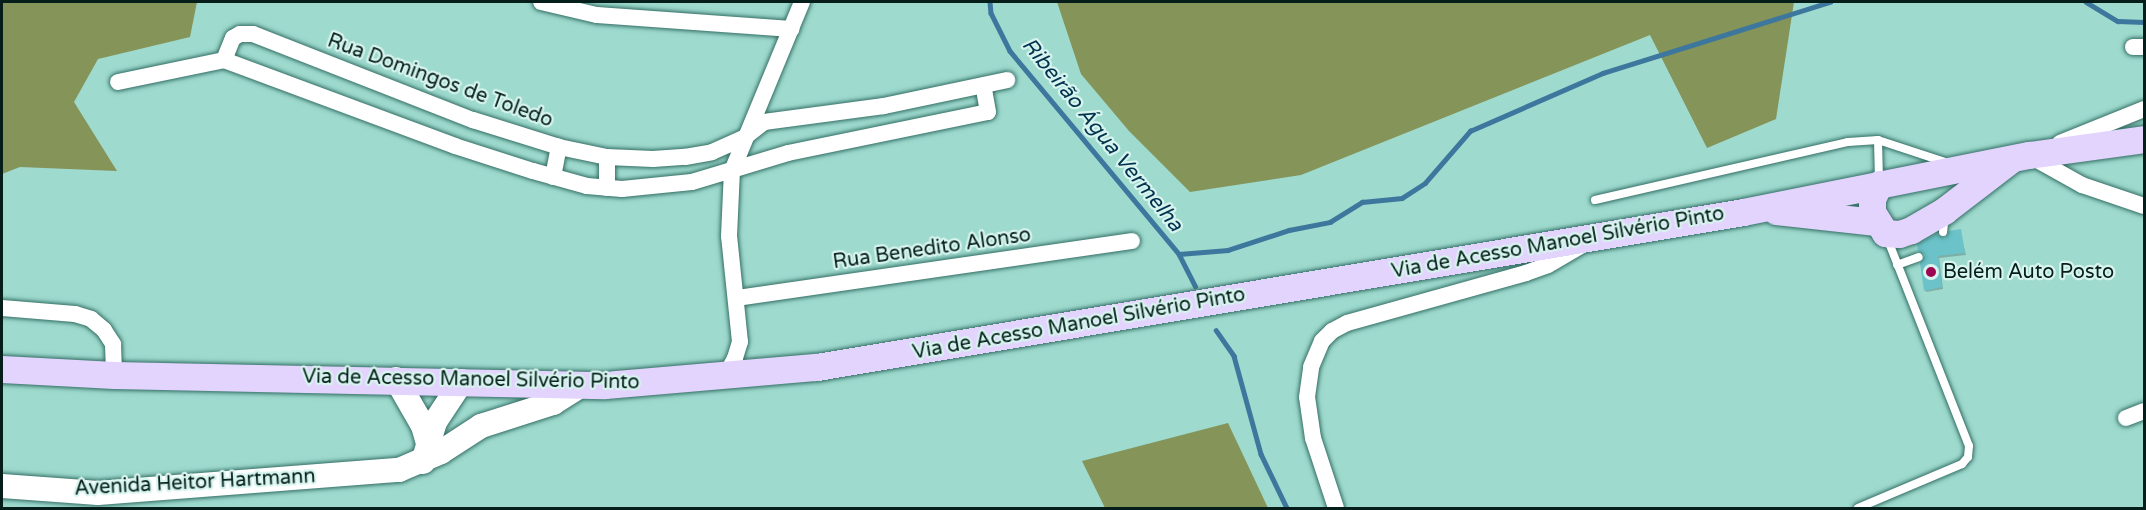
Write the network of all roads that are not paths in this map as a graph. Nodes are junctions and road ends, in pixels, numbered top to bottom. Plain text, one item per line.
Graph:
1 (802, 2) edge
2 (547, 3) edge
3 (791, 29) junction
4 (224, 60) junction
5 (1007, 80) dead end
6 (118, 82) dead end
7 (982, 85) junction
8 (2145, 109) edge
9 (2145, 133) edge
10 (745, 137) junction
11 (2145, 139) edge
12 (1878, 140) junction
13 (2107, 145) junction
14 (559, 147) junction
15 (607, 157) junction
16 (2021, 157) junction
17 (1966, 168) junction
18 (732, 171) junction
19 (553, 177) junction
20 (1879, 184) junction
21 (607, 188) junction
22 (1595, 200) dead end
23 (2145, 206) edge
24 (1757, 208) junction
25 (1880, 227) junction
26 (1594, 237) junction
27 (1132, 241) dead end
28 (1919, 257) dead end
29 (1898, 265) junction
30 (737, 298) junction
31 (2, 308) edge
32 (2, 369) edge
33 (114, 375) junction
34 (726, 375) junction
35 (396, 379) junction
36 (462, 381) junction
37 (584, 384) junction
38 (2145, 411) edge
39 (2126, 418) dead end
40 (425, 452) junction
41 (2, 486) edge
42 (97, 501) edge
43 (1336, 508) edge
44 (1858, 508) edge

1 - 3 street
2 - 3 street
3 - 10 street
4 - 6 street
4 - 14 street, Rua Domingos de Toledo
4 - 19 street
5 - 7 street, Rua Domingos de Toledo
7 - 10 street, Rua Domingos de Toledo
7 - 18 street
8 - 16 street
9 - 13 street
10 - 15 street, Rua Domingos de Toledo
10 - 18 street
11 - 13 main road, Via de Acesso Manoel Silvério Pinto
12 - 17 lane
12 - 20 lane
12 - 22 lane
13 - 16 main road, Via de Acesso Manoel Silvério Pinto
14 - 15 street, Rua Domingos de Toledo
14 - 19 street
15 - 21 street
16 - 17 main road, Via de Acesso Manoel Silvério Pinto
16 - 23 street
16 - 25 main road
17 - 20 main road, Via de Acesso Manoel Silvério Pinto
18 - 21 street
18 - 30 street
19 - 21 street
20 - 24 main road, Via de Acesso Manoel Silvério Pinto
20 - 25 main road
24 - 25 main road
24 - 26 main road, Via de Acesso Manoel Silvério Pinto
25 - 29 lane
26 - 34 main road, Via de Acesso Manoel Silvério Pinto
26 - 43 street
27 - 30 street, Rua Benedito Alonso
28 - 29 lane
29 - 44 lane
30 - 34 street
31 - 33 street
32 - 33 main road, Via de Acesso Manoel Silvério Pinto
33 - 35 main road, Via de Acesso Manoel Silvério Pinto
34 - 37 main road, Via de Acesso Manoel Silvério Pinto
35 - 36 main road, Via de Acesso Manoel Silvério Pinto
35 - 40 street
36 - 37 main road, Via de Acesso Manoel Silvério Pinto
36 - 40 street
37 - 40 street, Avenida Heitor Hartmann
38 - 39 street
40 - 42 street, Avenida Heitor Hartmann
41 - 42 street, Avenida Heitor Hartmann

